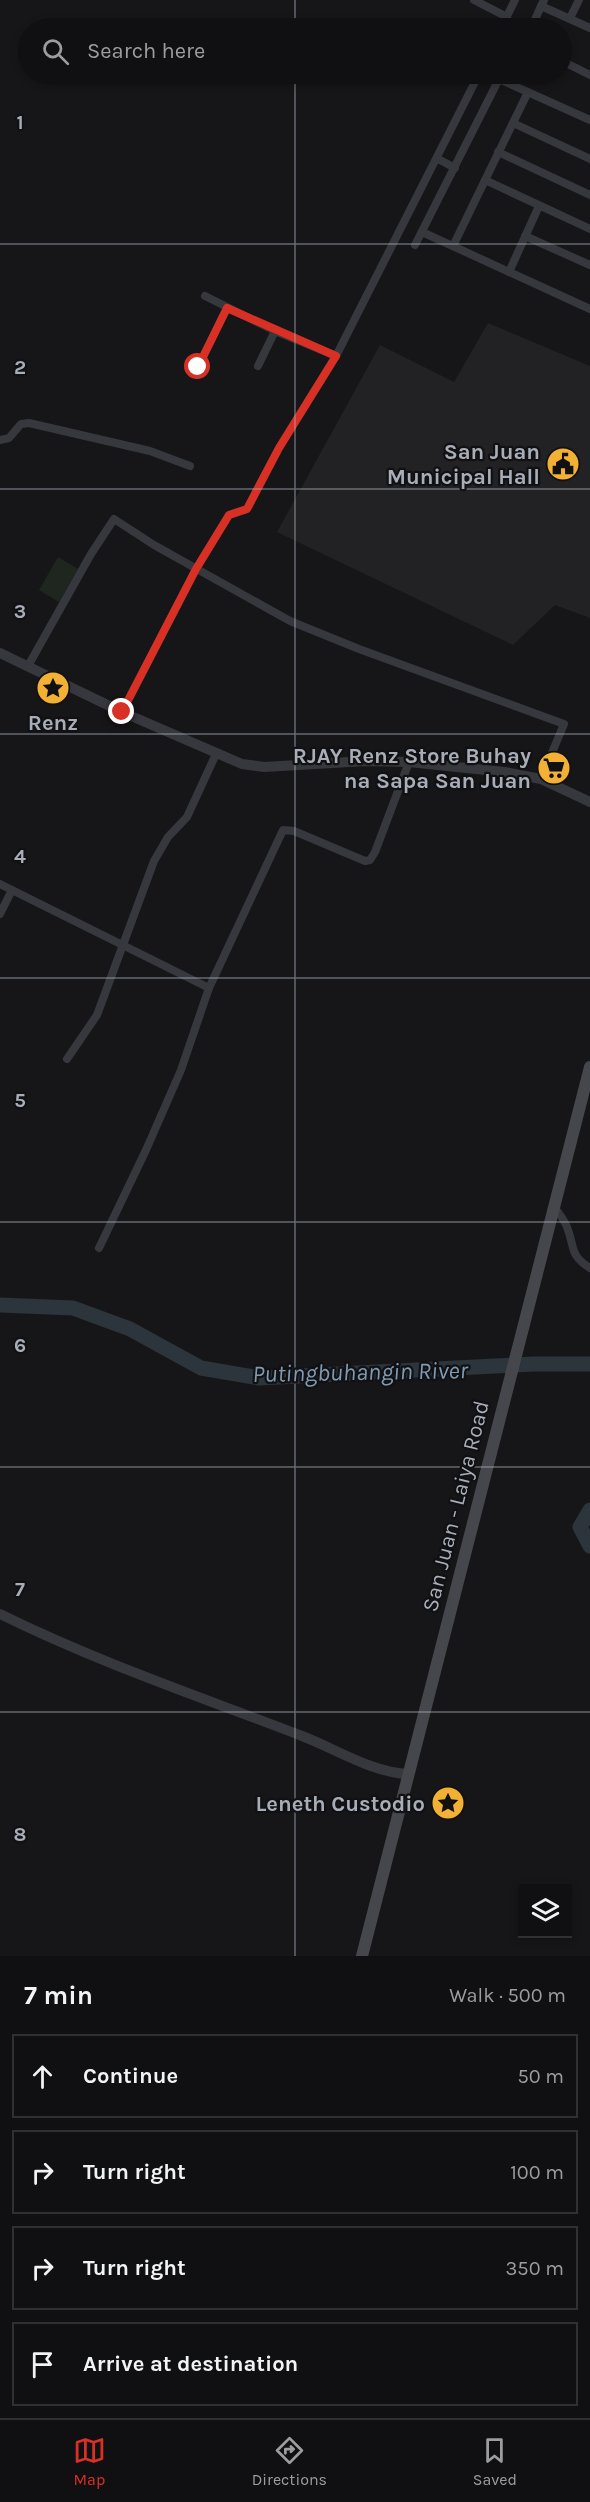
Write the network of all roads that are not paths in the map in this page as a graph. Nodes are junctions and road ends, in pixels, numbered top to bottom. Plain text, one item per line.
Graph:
1 (474, 0) edge
2 (515, 0) edge
3 (579, 0) edge
4 (543, 3) edge
5 (507, 17) joint
6 (536, 18) edge
7 (570, 18) joint
8 (572, 19) edge
9 (590, 28) edge
10 (572, 66) edge
11 (590, 75) edge
12 (474, 84) edge
13 (497, 84) edge
14 (516, 84) edge
15 (528, 92) junction
16 (590, 120) edge
17 (513, 123) junction
18 (498, 152) junction
19 (590, 159) edge
20 (440, 160) dead end
21 (455, 168) junction
22 (485, 180) junction
23 (590, 195) edge
24 (539, 206) junction
25 (590, 229) edge
26 (422, 232) junction
27 (525, 236) junction
28 (415, 245) dead end
29 (453, 246) junction
30 (590, 265) edge
31 (509, 272) junction
32 (205, 296) dead end
33 (227, 308) junction
34 (590, 309) edge
35 (275, 331) junction
36 (336, 356) junction
37 (258, 366) dead end
38 (198, 367) dead end
39 (0, 440) edge
40 (190, 466) dead end
41 (196, 569) junction
42 (0, 653) edge
43 (28, 666) junction
44 (122, 712) junction
45 (216, 754) junction
46 (410, 762) junction
47 (541, 779) junction
48 (590, 802) edge
49 (0, 884) edge
50 (12, 890) junction
51 (0, 914) edge
52 (124, 945) junction
53 (209, 988) junction
54 (67, 1059) dead end
55 (590, 1067) edge
56 (554, 1207) junction
57 (99, 1248) dead end
58 (590, 1268) edge
59 (0, 1614) edge
60 (409, 1774) junction
61 (362, 1956) edge

1 - 5 street
2 - 5 street
3 - 7 street
4 - 6 street
4 - 7 street
8 - 9 street
10 - 11 street
12 - 36 street
13 - 21 street
14 - 15 street
15 - 16 street
15 - 17 street
17 - 18 street
17 - 19 street
18 - 22 street
18 - 23 street
20 - 21 street
21 - 26 street
22 - 24 street
22 - 29 street
24 - 25 street
24 - 27 street
26 - 28 street
26 - 29 street
27 - 30 street
27 - 31 street
29 - 31 street
31 - 34 street
32 - 33 street
33 - 35 street
33 - 38 street
35 - 36 street
35 - 37 street
36 - 41 street
39 - 40 street
41 - 43 street
41 - 44 street
41 - 47 street
42 - 43 street
43 - 44 street
44 - 45 street
45 - 46 street
45 - 52 street
46 - 47 street
46 - 53 street
47 - 48 street
49 - 50 street
50 - 51 street
50 - 52 street
52 - 53 street
52 - 54 street
53 - 57 street
55 - 56 main road, San Juan - Laiya Road
56 - 58 street
56 - 60 main road, San Juan - Laiya Road
59 - 60 street
60 - 61 main road, San Juan - Laiya Road

